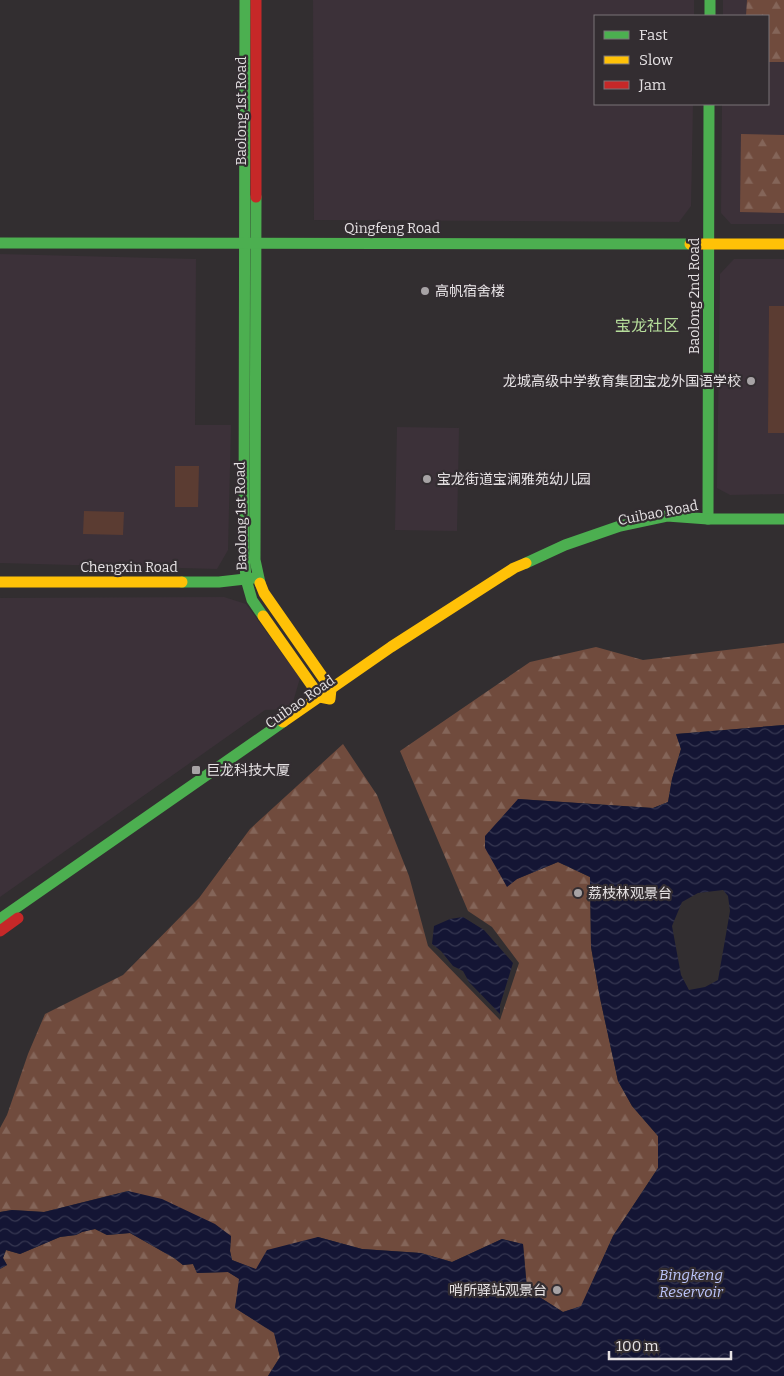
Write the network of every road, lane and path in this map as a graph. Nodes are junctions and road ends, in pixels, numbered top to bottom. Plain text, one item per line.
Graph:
1 (245, 0) edge
2 (256, 0) edge
3 (710, 0) edge
4 (710, 15) edge
5 (709, 105) edge
6 (0, 234) edge
7 (784, 236) edge
8 (250, 239) junction
9 (709, 240) junction
10 (0, 243) edge
11 (784, 244) edge
12 (708, 518) junction
13 (784, 519) edge
14 (252, 578) junction
15 (0, 582) edge
16 (327, 695) junction
17 (0, 919) edge
18 (0, 931) edge

1 - 8 street, Baolong 1st Road
2 - 8 street, Baolong 1st Road
3 - 4 street
5 - 9 street, Baolong 2nd Road
6 - 8 street, Qingfeng Road
7 - 9 street, Qingfeng Road
8 - 9 street, Qingfeng Road
8 - 10 street, Qingfeng Road
8 - 14 street, Baolong 1st Road
9 - 11 street, Qingfeng Road
9 - 12 street, Baolong 2nd Road
12 - 13 street, Cuibao Road
12 - 16 street, Cuibao Road
14 - 15 street, Chengxin Road
14 - 16 street, Baolong 1st Road
16 - 17 street, Cuibao Road
16 - 18 street, Cuibao Road

